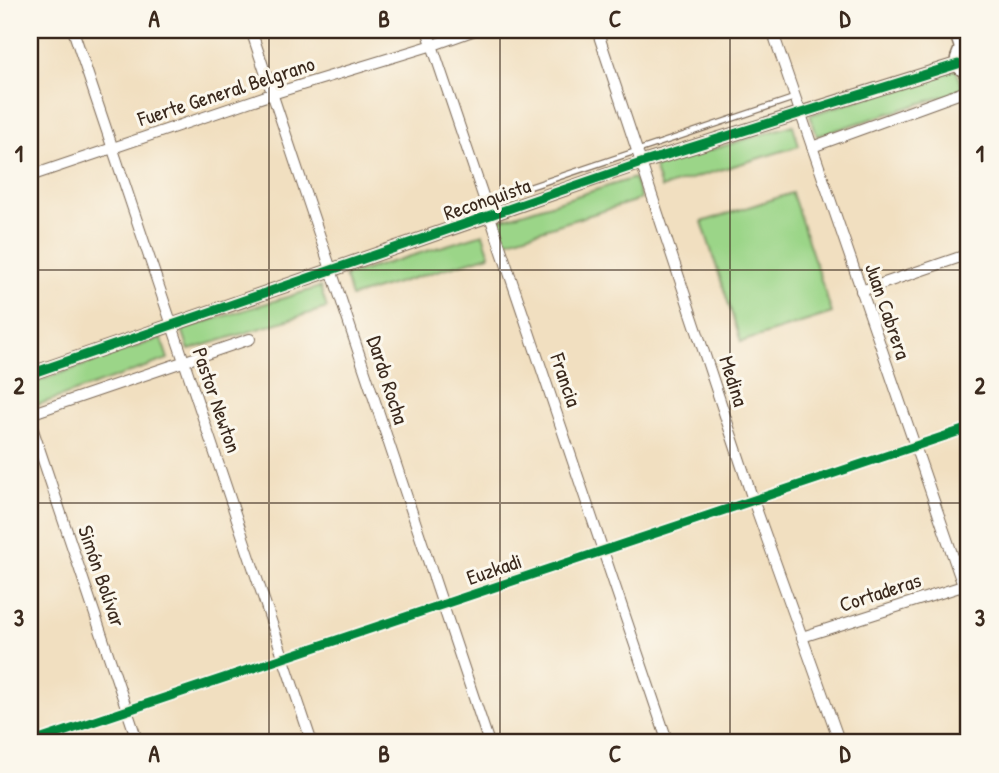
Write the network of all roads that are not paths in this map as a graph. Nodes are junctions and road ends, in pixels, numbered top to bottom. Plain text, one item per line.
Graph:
1 (73, 30) edge
2 (251, 30) edge
3 (427, 30) edge
4 (475, 30) edge
5 (597, 30) edge
6 (772, 30) edge
7 (955, 30) edge
8 (433, 45) junction
9 (965, 45) edge
10 (958, 64) junction
11 (969, 75) edge
12 (969, 90) edge
13 (272, 94) junction
14 (795, 97) junction
15 (800, 113) junction
16 (812, 146) junction
17 (113, 149) junction
18 (639, 157) junction
19 (30, 176) edge
20 (485, 202) junction
21 (491, 217) junction
22 (969, 254) edge
23 (331, 269) junction
24 (861, 291) junction
25 (172, 324) junction
26 (250, 338) dead end
27 (184, 360) junction
28 (30, 374) edge
29 (30, 414) edge
30 (30, 421) edge
31 (969, 428) edge
32 (914, 446) junction
33 (753, 500) junction
34 (603, 550) junction
35 (966, 585) edge
36 (443, 604) junction
37 (969, 604) edge
38 (802, 637) junction
39 (284, 657) junction
40 (127, 710) junction
41 (30, 743) edge
42 (138, 743) edge
43 (312, 743) edge
44 (489, 743) edge
45 (668, 743) edge
46 (840, 743) edge

1 - 17 street, Pastor Newton
2 - 13 street, Dardo Rocha
3 - 8 street, Francia
4 - 8 street, Fuerte General Belgrano
5 - 18 street, Medina
6 - 14 street, Juan Cabrera
7 - 9 street
8 - 13 street, Fuerte General Belgrano
8 - 20 street, Francia
9 - 10 street
10 - 11 street
10 - 15 street, Reconquista
12 - 16 street
13 - 17 street, Fuerte General Belgrano
13 - 23 street, Dardo Rocha
14 - 15 street, Juan Cabrera
14 - 18 lane
15 - 16 street, Juan Cabrera
15 - 18 street, Reconquista
16 - 24 street, Juan Cabrera
17 - 19 street, Fuerte General Belgrano
17 - 25 street, Pastor Newton
18 - 20 lane
18 - 21 street, Reconquista
18 - 33 street, Medina
20 - 21 street, Francia
21 - 23 street, Reconquista
21 - 34 street, Francia
22 - 24 street
23 - 25 street, Reconquista
23 - 36 street, Dardo Rocha
24 - 32 street, Juan Cabrera
25 - 27 street, Pastor Newton
25 - 28 street, Reconquista
26 - 27 street
27 - 29 street
27 - 39 street, Pastor Newton
30 - 40 street, Simón Bolívar
31 - 32 street, Euzkadi
32 - 33 street, Euzkadi
32 - 35 street, Juan Cabrera
33 - 34 street, Euzkadi
33 - 38 street, Medina
34 - 36 street, Euzkadi
34 - 45 street, Francia
35 - 37 street, Juan Cabrera
35 - 38 street, Cortaderas
36 - 39 street, Euzkadi
36 - 44 street, Dardo Rocha
38 - 46 street, Medina
39 - 40 street, Euzkadi
39 - 43 street, Pastor Newton
40 - 41 street, Euzkadi
40 - 42 street, Simón Bolívar

